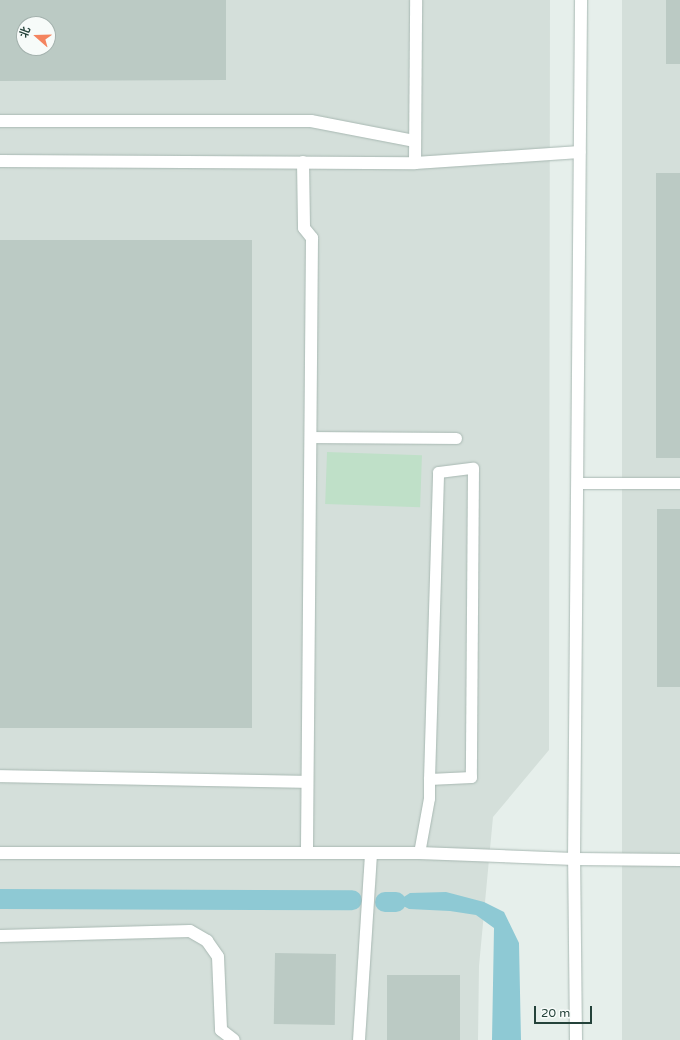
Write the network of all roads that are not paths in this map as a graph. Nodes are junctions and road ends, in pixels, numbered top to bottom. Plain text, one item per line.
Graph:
1 (416, 0) edge
2 (581, 0) edge
3 (0, 122) edge
4 (415, 141) junction
5 (580, 152) junction
6 (0, 161) edge
7 (303, 162) junction
8 (415, 163) junction
9 (310, 437) junction
10 (456, 438) dead end
11 (577, 483) junction
12 (680, 483) edge
13 (0, 776) edge
14 (429, 779) junction
15 (307, 782) junction
16 (0, 853) edge
17 (307, 853) junction
18 (371, 853) junction
19 (419, 853) junction
20 (574, 859) junction
21 (680, 860) edge
22 (0, 936) edge
23 (234, 1040) edge
24 (360, 1040) edge
25 (576, 1040) edge

1 - 4 street
2 - 5 street
3 - 4 street
4 - 8 street
5 - 8 street
5 - 11 street
6 - 7 street
7 - 8 street
7 - 9 street
9 - 10 lane
9 - 15 street
11 - 12 lane
11 - 20 street
13 - 15 street
14 - 14 lane
14 - 19 lane
15 - 17 street
16 - 17 street
17 - 18 street
18 - 19 street
18 - 24 street
19 - 20 street
20 - 21 street
20 - 25 street
22 - 23 street

